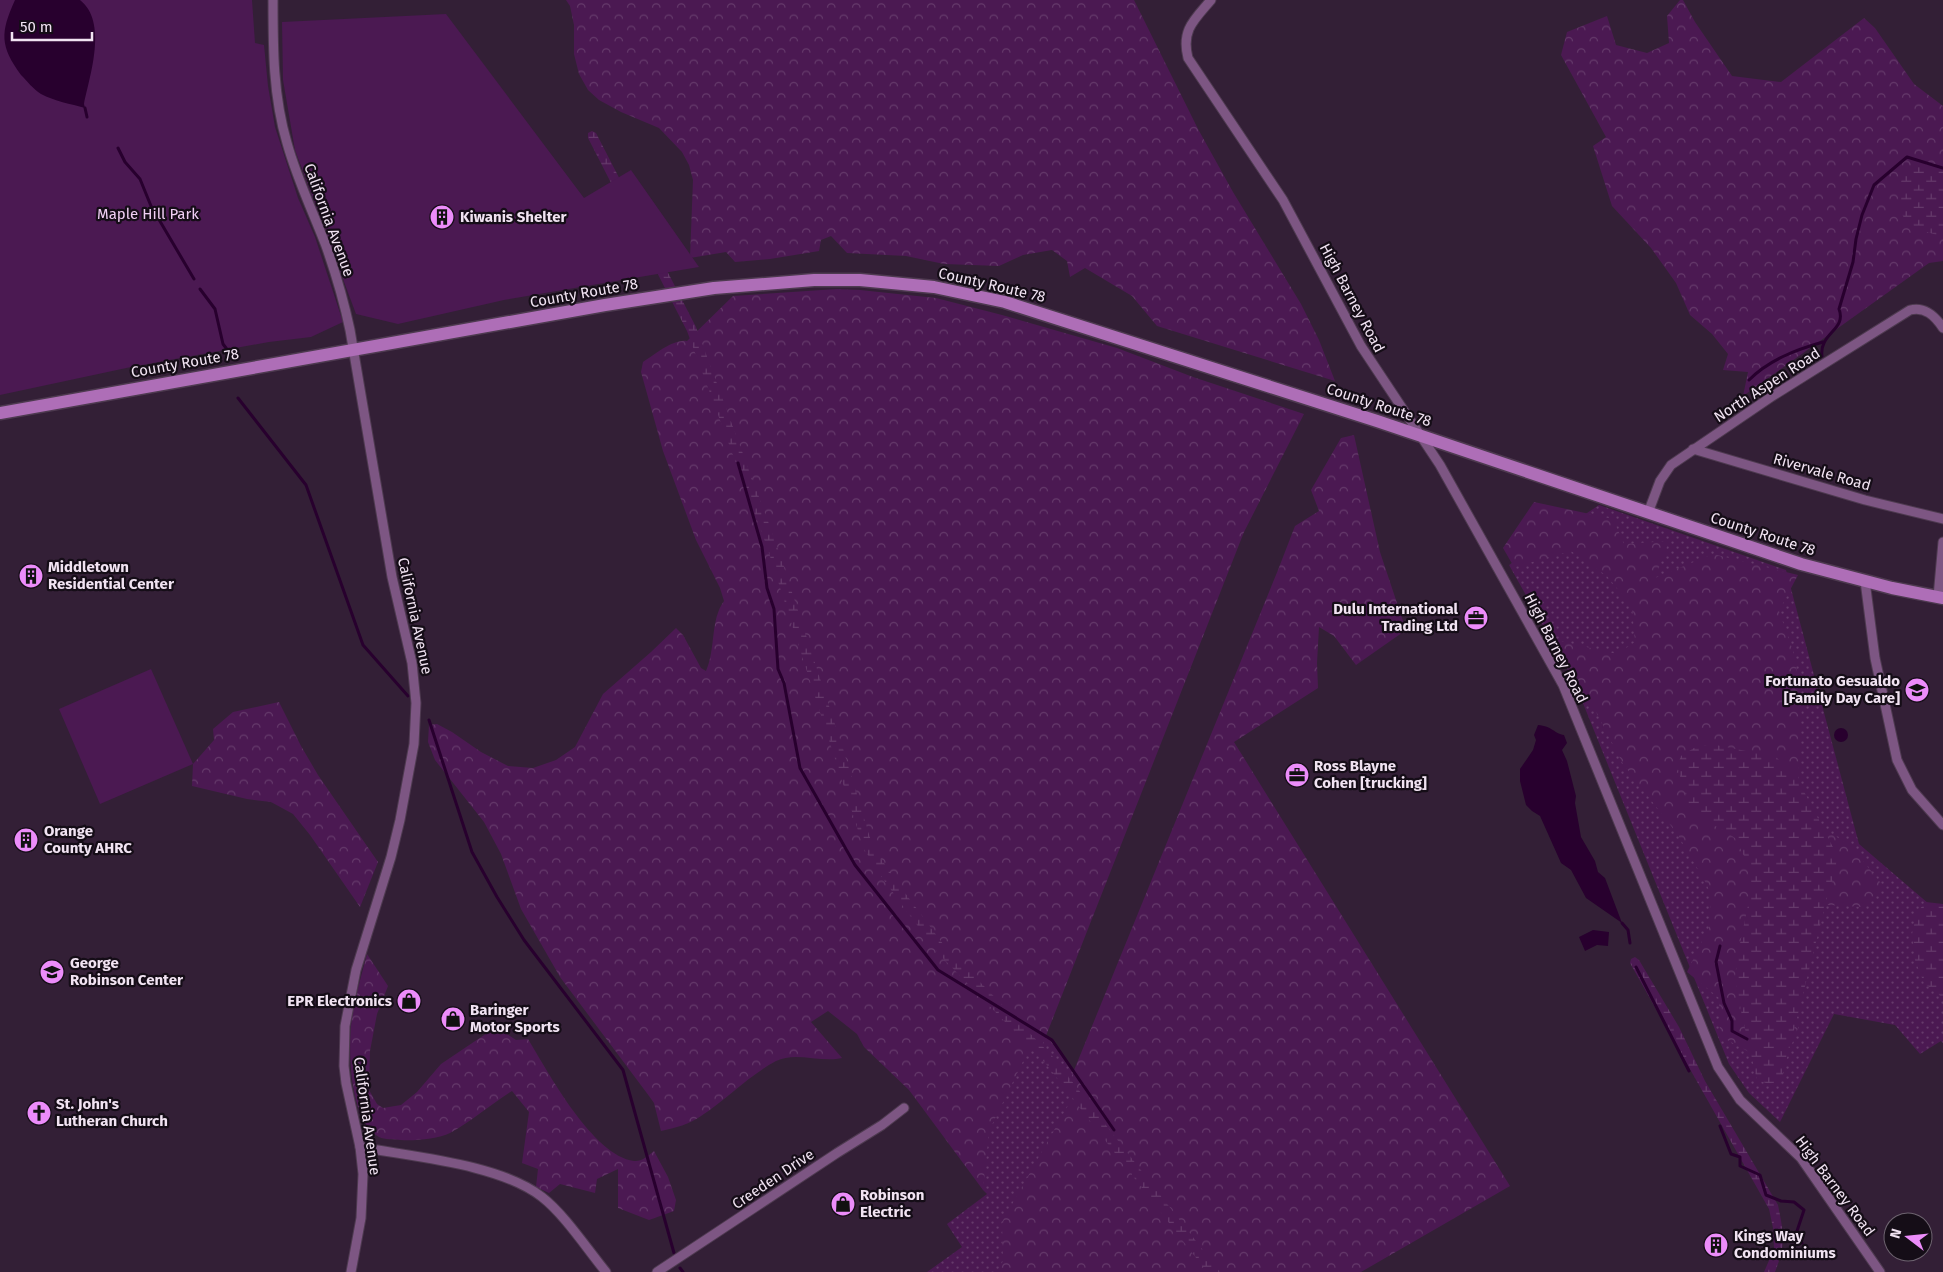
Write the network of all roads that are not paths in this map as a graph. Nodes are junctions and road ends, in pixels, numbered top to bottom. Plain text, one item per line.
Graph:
1 (273, 0) edge
2 (1211, 0) edge
3 (1943, 328) edge
4 (354, 350) junction
5 (0, 413) edge
6 (1420, 435) junction
7 (1693, 449) junction
8 (1648, 513) junction
9 (1943, 519) edge
10 (1943, 542) edge
11 (1865, 581) junction
12 (1941, 597) edge
13 (1943, 825) edge
14 (904, 1108) dead end
15 (360, 1147) junction
16 (351, 1272) edge
17 (606, 1272) edge
18 (657, 1272) edge
19 (1880, 1272) edge

1 - 4 street, California Avenue
2 - 6 street, High Barney Road
3 - 7 street, North Aspen Road
4 - 5 street, County Route 78
4 - 6 street, County Route 78
4 - 15 street, California Avenue
6 - 8 street, County Route 78
6 - 19 street, High Barney Road
7 - 8 street, North Aspen Road
7 - 9 street, Rivervale Road
8 - 11 street, County Route 78
10 - 12 street
11 - 12 street, County Route 78
11 - 13 street
14 - 18 street, Creeden Drive
15 - 16 street, California Avenue
15 - 17 street

